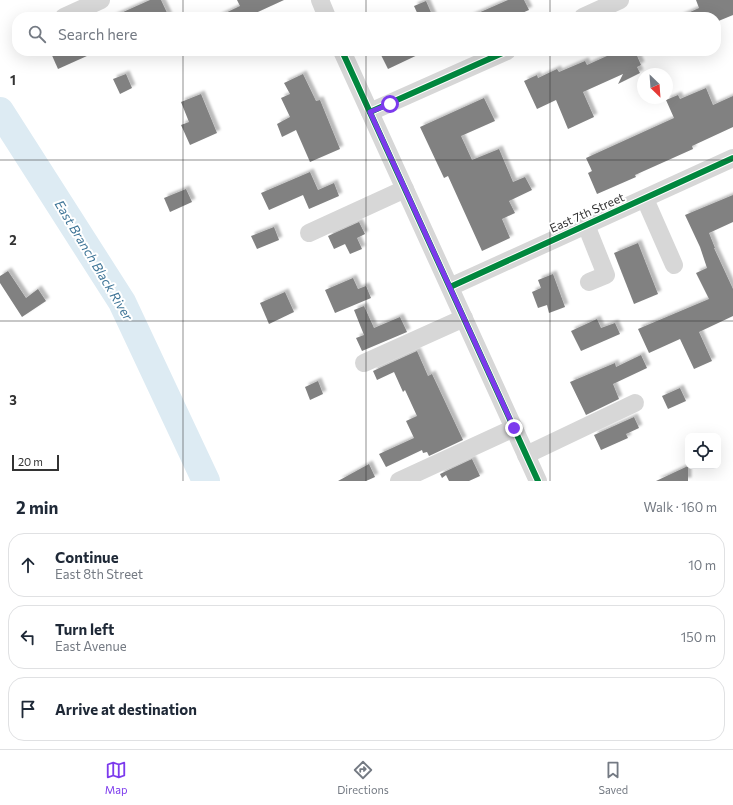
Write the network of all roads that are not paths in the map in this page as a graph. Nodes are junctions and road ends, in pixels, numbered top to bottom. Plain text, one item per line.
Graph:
1 (100, 0) edge
2 (320, 0) edge
3 (620, 0) edge
4 (75, 12) edge
5 (325, 12) edge
6 (594, 12) edge
7 (344, 56) edge
8 (496, 56) edge
9 (370, 112) junction
10 (733, 158) edge
11 (405, 189) junction
12 (645, 199) junction
13 (586, 225) junction
14 (309, 233) dead end
15 (674, 265) dead end
16 (589, 282) dead end
17 (450, 287) junction
18 (464, 318) junction
19 (364, 363) dead end
20 (635, 403) dead end
21 (514, 428) junction
22 (526, 455) junction
23 (399, 481) edge
24 (538, 481) edge

1 - 4 street
2 - 5 street
3 - 6 street
7 - 9 street
8 - 9 street
9 - 11 street
10 - 12 street, East 7th Street
11 - 14 street
11 - 17 street
12 - 13 street, East 7th Street
12 - 15 street
13 - 16 street
13 - 17 street, East 7th Street
17 - 18 street
18 - 19 street
18 - 21 street
20 - 22 street
21 - 22 street
21 - 23 street
22 - 24 street

